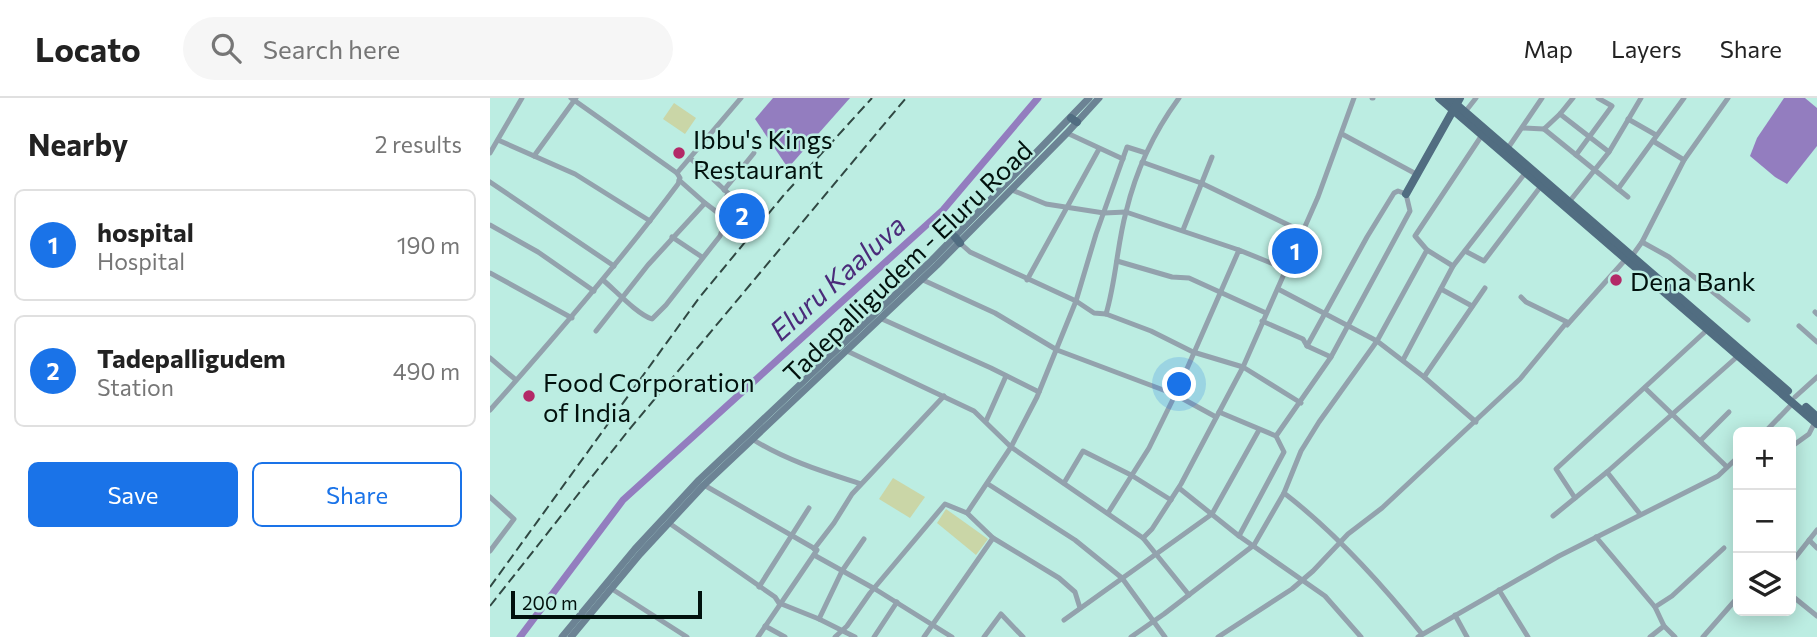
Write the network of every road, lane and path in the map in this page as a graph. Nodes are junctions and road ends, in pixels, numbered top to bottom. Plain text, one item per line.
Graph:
1 (523, 98) edge
2 (741, 98) edge
3 (1089, 98) edge
4 (1099, 98) edge
5 (1179, 98) edge
6 (1354, 98) edge
7 (1439, 98) edge
8 (1449, 98) edge
9 (1476, 98) edge
10 (1542, 98) edge
11 (1573, 98) edge
12 (1598, 98) edge
13 (1642, 98) edge
14 (1684, 98) edge
15 (1728, 98) edge
16 (574, 99) edge
17 (1456, 104) edge
18 (1465, 112) junction
19 (1560, 114) junction
20 (1074, 120) junction
21 (1628, 120) junction
22 (1471, 121) junction
23 (1523, 128) junction
24 (1544, 129) junction
25 (1067, 133) junction
26 (1342, 134) junction
27 (1482, 135) junction
28 (1590, 137) junction
29 (1654, 138) junction
30 (498, 140) junction
31 (1508, 148) junction
32 (1098, 149) junction
33 (1609, 152) junction
34 (490, 153) edge
35 (754, 153) dead end
36 (1146, 153) junction
37 (1576, 155) junction
38 (534, 156) junction
39 (1212, 157) dead end
40 (690, 158) junction
41 (1123, 159) junction
42 (1684, 160) junction
43 (1142, 162) junction
44 (1595, 170) junction
45 (677, 173) junction
46 (1526, 173) junction
47 (1418, 175) junction
48 (679, 180) junction
49 (490, 182) edge
50 (1201, 183) junction
51 (1541, 186) junction
52 (1618, 189) junction
53 (724, 190) junction
54 (1012, 190) junction
55 (1406, 194) junction
56 (1628, 197) dead end
57 (705, 202) junction
58 (1569, 202) junction
59 (1068, 206) junction
60 (1126, 212) junction
61 (1104, 213) junction
62 (720, 214) junction
63 (650, 221) junction
64 (490, 225) edge
65 (1183, 230) junction
66 (1303, 232) junction
67 (672, 237) junction
68 (957, 240) junction
69 (1642, 242) junction
70 (1239, 250) junction
71 (1427, 250) junction
72 (1465, 251) junction
73 (702, 257) junction
74 (1628, 258) junction
75 (1117, 261) junction
76 (614, 266) junction
77 (1453, 266) junction
78 (1286, 269) junction
79 (490, 273) edge
80 (603, 279) junction
81 (923, 279) junction
82 (1027, 280) junction
83 (1485, 288) dead end
84 (1278, 289) junction
85 (1441, 289) junction
86 (594, 291) junction
87 (1221, 294) junction
88 (623, 296) junction
89 (1521, 297) dead end
90 (1076, 301) junction
91 (1472, 306) junction
92 (1266, 313) junction
93 (1324, 313) junction
94 (1107, 314) junction
95 (572, 318) junction
96 (881, 319) junction
97 (1748, 320) dead end
98 (1262, 321) junction
99 (1348, 324) junction
100 (1567, 325) junction
101 (1799, 326) dead end
102 (1707, 330) junction
103 (596, 331) dead end
104 (1377, 341) junction
105 (1817, 342) edge
106 (1307, 346) junction
107 (1057, 349) junction
108 (847, 351) junction
109 (1194, 352) junction
110 (1738, 356) junction
111 (1331, 357) junction
112 (490, 358) edge
113 (1403, 360) junction
114 (1243, 367) junction
115 (1006, 376) junction
116 (1424, 377) junction
117 (1817, 377) edge
118 (516, 380) junction
119 (1645, 388) junction
120 (1039, 392) junction
121 (1174, 394) junction
122 (944, 396) junction
123 (1794, 400) junction
124 (1301, 403) junction
125 (490, 410) edge
126 (1729, 412) dead end
127 (1217, 414) junction
128 (1672, 414) junction
129 (986, 421) junction
130 (1816, 421) edge
131 (1476, 422) junction
132 (1770, 427) edge
133 (1259, 430) junction
134 (1276, 436) junction
135 (752, 439) junction
136 (1701, 440) junction
137 (1796, 443) edge
138 (1011, 447) junction
139 (1733, 462) edge
140 (1727, 467) junction
141 (1607, 472) junction
142 (1131, 475) junction
143 (861, 484) junction
144 (988, 484) junction
145 (1064, 484) junction
146 (704, 485) junction
147 (1179, 488) junction
148 (1284, 493) junction
149 (490, 497) edge
150 (1575, 498) junction
151 (1171, 500) junction
152 (809, 508) dead end
153 (967, 513) junction
154 (1108, 513) junction
155 (1212, 514) junction
156 (1640, 514) junction
157 (1553, 516) dead end
158 (669, 523) junction
159 (1817, 530) edge
160 (792, 536) junction
161 (1239, 536) junction
162 (1596, 537) junction
163 (993, 538) junction
164 (1143, 538) junction
165 (864, 539) dead end
166 (1809, 540) junction
167 (1340, 543) junction
168 (1254, 545) junction
169 (1724, 548) dead end
170 (1817, 548) edge
171 (490, 551) edge
172 (814, 552) junction
173 (1156, 554) junction
174 (1796, 557) edge
175 (842, 571) junction
176 (1122, 578) junction
177 (1301, 581) junction
178 (759, 587) junction
179 (612, 589) junction
180 (875, 589) junction
181 (1499, 590) junction
182 (1189, 595) junction
183 (1796, 598) edge
184 (897, 602) junction
185 (779, 603) junction
186 (1733, 603) edge
187 (1655, 607) junction
188 (1080, 608) junction
189 (1455, 615) junction
190 (1817, 616) edge
191 (819, 619) junction
192 (1064, 620) dead end
193 (1153, 622) junction
194 (933, 624) junction
195 (765, 626) junction
196 (1664, 626) junction
197 (841, 630) junction
198 (1420, 636) edge
199 (562, 637) edge
200 (571, 637) edge
201 (687, 637) edge
202 (758, 637) edge
203 (785, 637) edge
204 (835, 637) edge
205 (855, 637) edge
206 (874, 637) edge
207 (924, 637) edge
208 (952, 637) edge
209 (984, 637) edge
210 (1023, 637) edge
211 (1131, 637) edge
212 (1165, 637) edge
213 (1219, 637) edge
214 (1361, 637) edge
215 (1468, 637) edge
216 (1528, 637) edge
217 (1650, 637) edge
218 (1675, 637) edge
219 (1703, 637) edge

1 - 30 street
2 - 40 street
3 - 20 main road, Tadepalligudem - Eluru Road
4 - 20 main road, Tadepalligudem - Eluru Road
5 - 36 street
6 - 26 street
7 - 17 main road
8 - 17 main road
9 - 18 street
10 - 23 street
11 - 19 street
12 - 28 street
13 - 21 street
14 - 29 street
15 - 42 street
16 - 38 street
16 - 45 street
17 - 18 main road
17 - 22 main road
17 - 47 main road
18 - 22 main road
19 - 24 street
19 - 28 street
20 - 25 main road, Tadepalligudem - Eluru Road
20 - 68 main road, Tadepalligudem - Eluru Road
21 - 29 street
21 - 33 street
22 - 27 main road
22 - 31 main road
23 - 24 street
23 - 31 street
24 - 37 street
25 - 32 street
25 - 54 main road, Tadepalligudem - Eluru Road
26 - 47 street
26 - 66 street
27 - 46 main road
27 - 71 street
28 - 33 street
28 - 37 street
29 - 42 street
29 - 52 street
30 - 34 street
30 - 38 street
31 - 58 main road
32 - 41 street
32 - 59 street
33 - 44 street
35 - 53 street
36 - 41 street
36 - 43 street
37 - 44 street
38 - 63 street
39 - 50 street
40 - 45 street
40 - 53 street
41 - 61 street
42 - 69 street
43 - 50 street
43 - 60 street
44 - 52 street
44 - 58 street
45 - 48 street
46 - 51 main road
46 - 72 street
47 - 55 main road
48 - 57 street
48 - 63 street
49 - 76 street
50 - 65 street
50 - 66 street
51 - 72 street
51 - 74 main road
52 - 56 street
53 - 62 street
54 - 59 street
54 - 68 main road, Tadepalligudem - Eluru Road
55 - 93 street
55 - 99 street
57 - 62 street
57 - 67 street
58 - 74 main road
59 - 61 street
59 - 82 street
60 - 61 street
60 - 65 street
60 - 75 street
61 - 90 street
62 - 73 street
63 - 76 street
64 - 86 street
65 - 70 street
66 - 78 street
67 - 73 street
67 - 88 street
68 - 81 main road, Tadepalligudem - Eluru Road
68 - 82 street
68 - 199 main road, Tadepalligudem - Eluru Road
69 - 74 street
69 - 97 street
70 - 78 street
70 - 87 street
71 - 77 street
71 - 104 street
72 - 77 street
73 - 88 street
74 - 100 street
74 - 102 main road
74 - 123 main road
75 - 87 street
75 - 94 street
76 - 80 street
77 - 85 street
78 - 84 street
79 - 95 street
80 - 86 street
80 - 88 street
81 - 96 main road, Tadepalligudem - Eluru Road
81 - 107 street
82 - 90 street
83 - 91 street
84 - 92 street
84 - 93 street
85 - 91 street
85 - 113 street
86 - 95 street
87 - 92 street
87 - 109 street
88 - 103 street
89 - 100 street
90 - 94 street
90 - 107 street
91 - 116 street
92 - 98 street
93 - 99 street
93 - 106 street
94 - 109 street
95 - 118 street
96 - 108 main road, Tadepalligudem - Eluru Road
96 - 115 street
98 - 106 street
98 - 114 street
99 - 104 street
99 - 111 street
100 - 131 street
101 - 105 street
102 - 110 main road
102 - 119 street
104 - 113 street
104 - 148 street
106 - 111 street
107 - 120 street
107 - 121 street
108 - 122 street
108 - 135 main road, Tadepalligudem - Eluru Road
109 - 114 street
109 - 121 street
110 - 123 main road
110 - 128 street
111 - 124 street
112 - 118 street
113 - 116 street
114 - 124 street
114 - 127 street
115 - 120 street
115 - 129 street
116 - 131 street
117 - 123 street
118 - 125 street
119 - 128 street
119 - 150 street
120 - 138 street
121 - 127 street
121 - 142 street
122 - 129 street
122 - 143 street
123 - 130 main road
123 - 132 street
124 - 134 street
126 - 136 street
127 - 133 street
127 - 147 street
128 - 136 street
128 - 141 street
129 - 138 street
130 - 137 street
131 - 167 street
133 - 134 street
133 - 155 street
134 - 161 street
135 - 143 street
135 - 146 main road, Tadepalligudem - Eluru Road
136 - 140 street
138 - 144 street
138 - 145 street
139 - 140 street
140 - 156 street
141 - 150 street
141 - 156 street
142 - 145 street
142 - 151 street
142 - 154 street
143 - 172 street
144 - 153 street
144 - 176 street
145 - 154 street
146 - 158 main road, Tadepalligudem - Eluru Road
146 - 160 street
147 - 151 street
147 - 155 street
148 - 167 street
148 - 168 street
149 - 171 street
150 - 157 street
151 - 164 street
152 - 160 street
153 - 163 street
153 - 180 street
154 - 164 street
155 - 161 street
155 - 173 street
156 - 162 street
158 - 178 street
158 - 179 main road, Tadepalligudem - Eluru Road
159 - 166 street
160 - 172 street
160 - 178 street
161 - 168 street
162 - 181 street
162 - 187 street
163 - 188 street
163 - 194 street
164 - 173 street
165 - 175 street
166 - 170 street
166 - 174 street
167 - 177 street
167 - 198 street
168 - 177 street
168 - 182 street
169 - 187 street
172 - 175 street
172 - 185 street
173 - 176 street
173 - 182 street
175 - 180 street
175 - 191 street
176 - 188 street
176 - 193 street
177 - 213 street
177 - 214 street
178 - 185 street
179 - 200 main road, Tadepalligudem - Eluru Road
179 - 201 street
180 - 184 street
180 - 197 street
181 - 189 street
181 - 216 street
182 - 193 street
183 - 190 street
184 - 194 street
184 - 206 street
185 - 191 street
185 - 195 street
186 - 219 street
187 - 196 street
188 - 192 street
189 - 198 street
189 - 215 street
191 - 197 street
193 - 211 street
193 - 212 street
194 - 207 street
194 - 208 street
195 - 202 street
195 - 203 street
196 - 217 street
196 - 218 street
197 - 204 street
197 - 205 street
209 - 210 street

